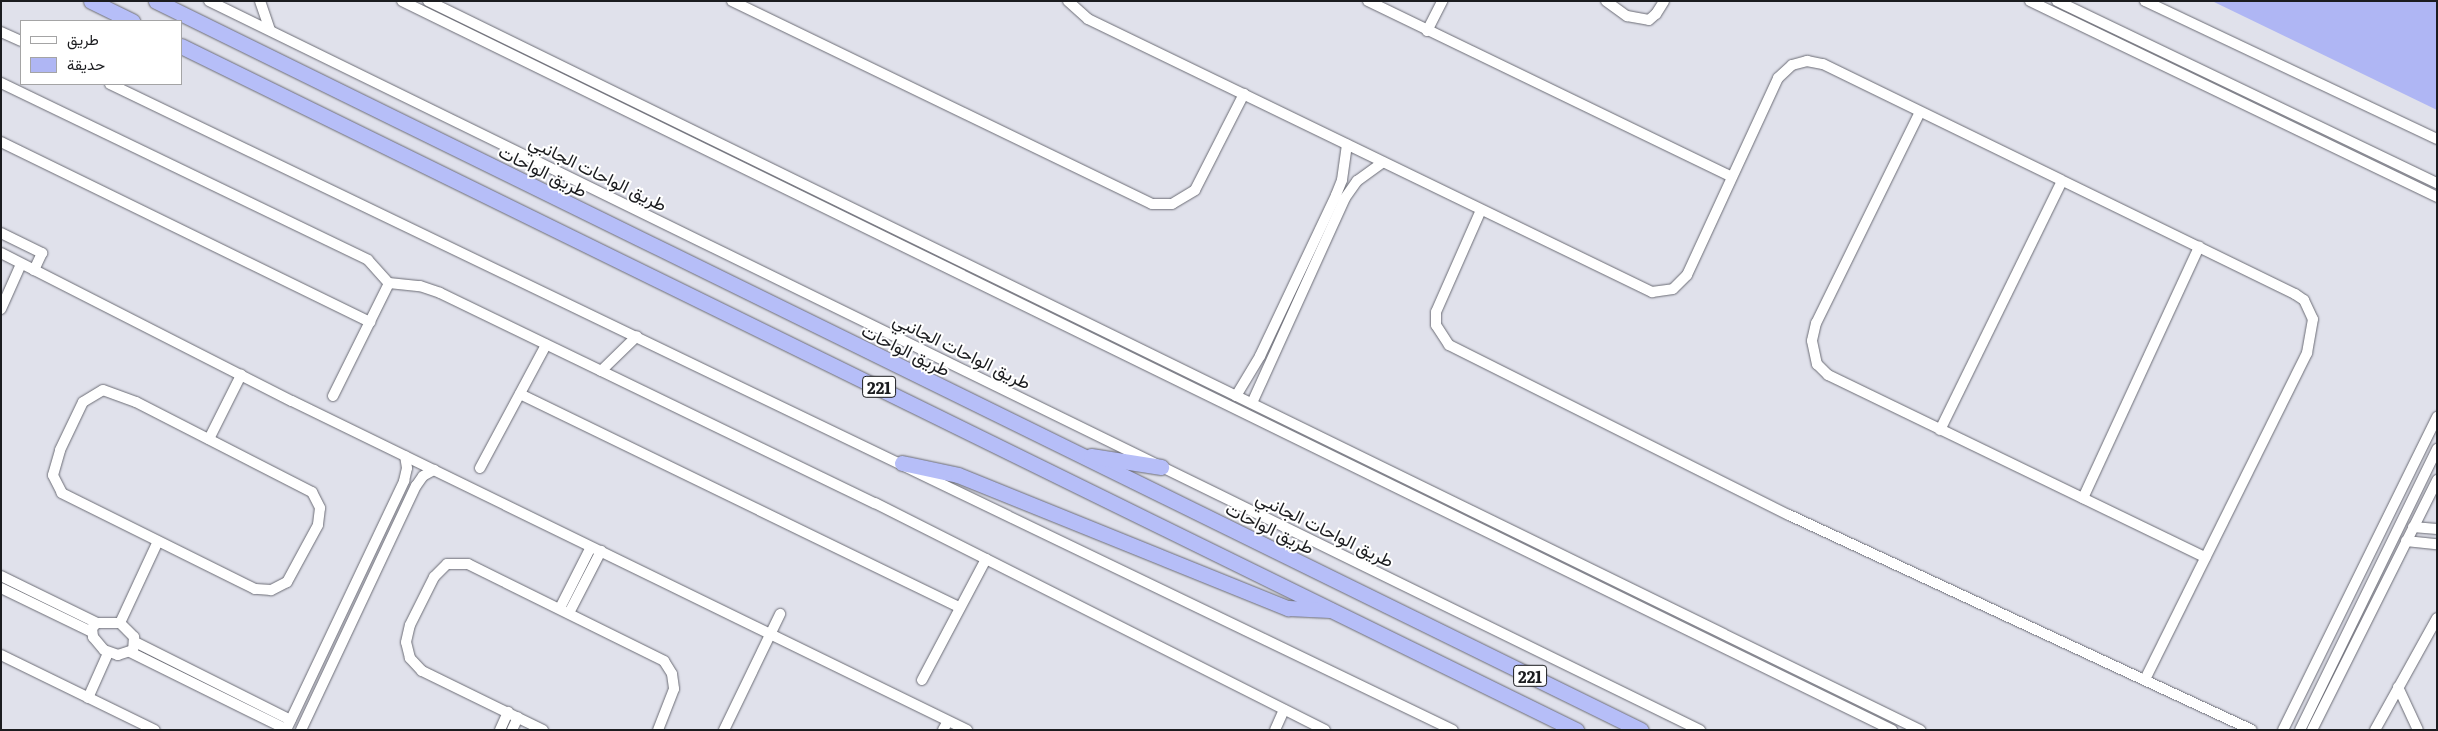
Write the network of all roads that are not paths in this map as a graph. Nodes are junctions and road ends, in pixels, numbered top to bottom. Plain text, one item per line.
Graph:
1 (91, 1) edge
2 (156, 1) edge
3 (209, 1) edge
4 (260, 1) edge
5 (402, 1) edge
6 (428, 1) edge
7 (732, 1) edge
8 (1068, 1) edge
9 (1368, 1) edge
10 (1442, 1) edge
11 (1606, 1) edge
12 (1664, 1) edge
13 (2030, 1) edge
14 (2057, 1) edge
15 (2145, 1) edge
16 (445, 10) junction
17 (130, 20) edge
18 (440, 20) junction
19 (270, 30) junction
20 (1427, 31) junction
21 (1, 32) edge
22 (20, 41) edge
23 (182, 46) edge
24 (1, 83) edge
25 (112, 85) edge
26 (1244, 94) junction
27 (1920, 112) junction
28 (2332, 136) junction
29 (2437, 139) edge
30 (1, 142) edge
31 (1347, 144) junction
32 (725, 145) junction
33 (2327, 145) junction
34 (719, 158) junction
35 (1383, 162) junction
36 (1732, 177) junction
37 (2062, 181) junction
38 (2437, 183) edge
39 (2437, 197) edge
40 (1481, 210) junction
41 (1, 233) edge
42 (2199, 247) junction
43 (1, 253) edge
44 (21, 264) junction
45 (34, 270) junction
46 (389, 283) junction
47 (1, 309) edge
48 (370, 322) junction
49 (637, 336) junction
50 (546, 346) junction
51 (601, 371) junction
52 (241, 375) junction
53 (520, 394) junction
54 (334, 396) dead end
55 (1236, 396) junction
56 (1252, 403) junction
57 (2437, 417) edge
58 (1940, 430) junction
59 (209, 439) junction
60 (2437, 449) edge
61 (1075, 454) junction
62 (404, 456) junction
63 (902, 463) junction
64 (1161, 467) junction
65 (480, 468) dead end
66 (434, 470) junction
67 (2437, 480) edge
68 (1417, 483) junction
69 (1412, 495) junction
70 (2083, 498) junction
71 (2413, 527) junction
72 (2437, 529) edge
73 (158, 541) junction
74 (2406, 541) junction
75 (2437, 544) edge
76 (596, 549) junction
77 (2206, 557) junction
78 (986, 559) junction
79 (1598, 572) junction
80 (1, 576) edge
81 (1591, 584) junction
82 (1, 588) edge
83 (960, 608) junction
84 (564, 610) junction
85 (1332, 610) junction
86 (780, 614) dead end
87 (2437, 618) edge
88 (120, 623) junction
89 (94, 627) junction
90 (770, 634) junction
91 (135, 642) junction
92 (130, 652) junction
93 (108, 653) junction
94 (1, 655) edge
95 (2313, 670) junction
96 (2325, 676) junction
97 (922, 680) dead end
98 (2145, 680) junction
99 (309, 684) junction
100 (2398, 687) junction
101 (320, 689) junction
102 (88, 698) junction
103 (1284, 710) junction
104 (508, 712) junction
105 (518, 718) junction
106 (288, 726) edge
107 (951, 726) edge
108 (155, 730) edge
109 (301, 730) edge
110 (500, 730) edge
111 (512, 730) edge
112 (543, 730) edge
113 (658, 730) edge
114 (724, 730) edge
115 (967, 730) edge
116 (1275, 730) edge
117 (1325, 730) edge
118 (1453, 730) edge
119 (1576, 730) edge
120 (1640, 730) edge
121 (1700, 730) edge
122 (1892, 730) edge
123 (1920, 730) edge
124 (2252, 730) edge
125 (2283, 730) edge
126 (2300, 730) edge
127 (2312, 730) edge
128 (2375, 730) edge
129 (2418, 730) edge

1 - 17 highway
2 - 61 highway, طريق الواحات / 221
3 - 19 street, طريق الواحات الجانبي
4 - 19 street
5 - 18 street
6 - 16 street
7 - 26 street
8 - 26 street
9 - 20 street
10 - 20 street
11 - 12 street
13 - 33 street
14 - 28 street
15 - 29 street
16 - 18 street
16 - 32 street
18 - 34 street
19 - 64 street, طريق الواحات الجانبي
20 - 36 street
21 - 22 street
23 - 85 highway, 221
24 - 46 street
25 - 49 street
26 - 31 street
27 - 36 street
27 - 37 street
27 - 58 street
28 - 33 street
28 - 38 street
30 - 48 street
31 - 35 street
31 - 55 street
32 - 34 street
32 - 55 street
33 - 39 street
34 - 69 street
35 - 40 street
35 - 56 street
36 - 40 street
37 - 42 street
37 - 58 street
40 - 98 street
41 - 45 street
42 - 70 street
42 - 77 street
43 - 44 street
44 - 45 street
44 - 47 street
45 - 52 street
46 - 48 street
46 - 50 street
48 - 54 street
49 - 51 street
49 - 63 street
50 - 51 street
50 - 53 street
51 - 78 street
52 - 59 street
52 - 62 street
53 - 65 street
53 - 83 street
55 - 56 street
56 - 68 street
57 - 95 street
58 - 70 street
59 - 73 street
59 - 73 street
60 - 96 street
61 - 64 highway
61 - 120 highway, طريق الواحات / 221
62 - 66 street
62 - 99 street
63 - 85 highway
63 - 118 street
64 - 121 street, طريق الواحات الجانبي
66 - 76 street
66 - 101 street
67 - 71 street
68 - 69 street
68 - 79 street
69 - 81 street
70 - 77 street
71 - 72 street
71 - 74 street
73 - 88 street
74 - 75 street
74 - 127 street
76 - 84 street
76 - 90 street
77 - 98 street
78 - 83 street
78 - 103 street
79 - 81 street
79 - 123 street
80 - 89 street
81 - 122 street
82 - 89 street
83 - 97 street
84 - 104 street
84 - 113 street
85 - 119 highway, 221
86 - 90 street
87 - 100 street
88 - 89 street
88 - 91 street
89 - 93 street
90 - 107 street
90 - 114 street
91 - 92 street
91 - 106 street
92 - 93 street
92 - 106 street
93 - 102 street
94 - 102 street
95 - 96 street
95 - 125 street
96 - 126 street
98 - 124 street
99 - 101 street
99 - 106 street
100 - 128 street
100 - 129 street
101 - 109 street
102 - 108 street
103 - 116 street
103 - 117 street
104 - 105 street
104 - 110 street
105 - 111 street
105 - 112 street
107 - 115 street

